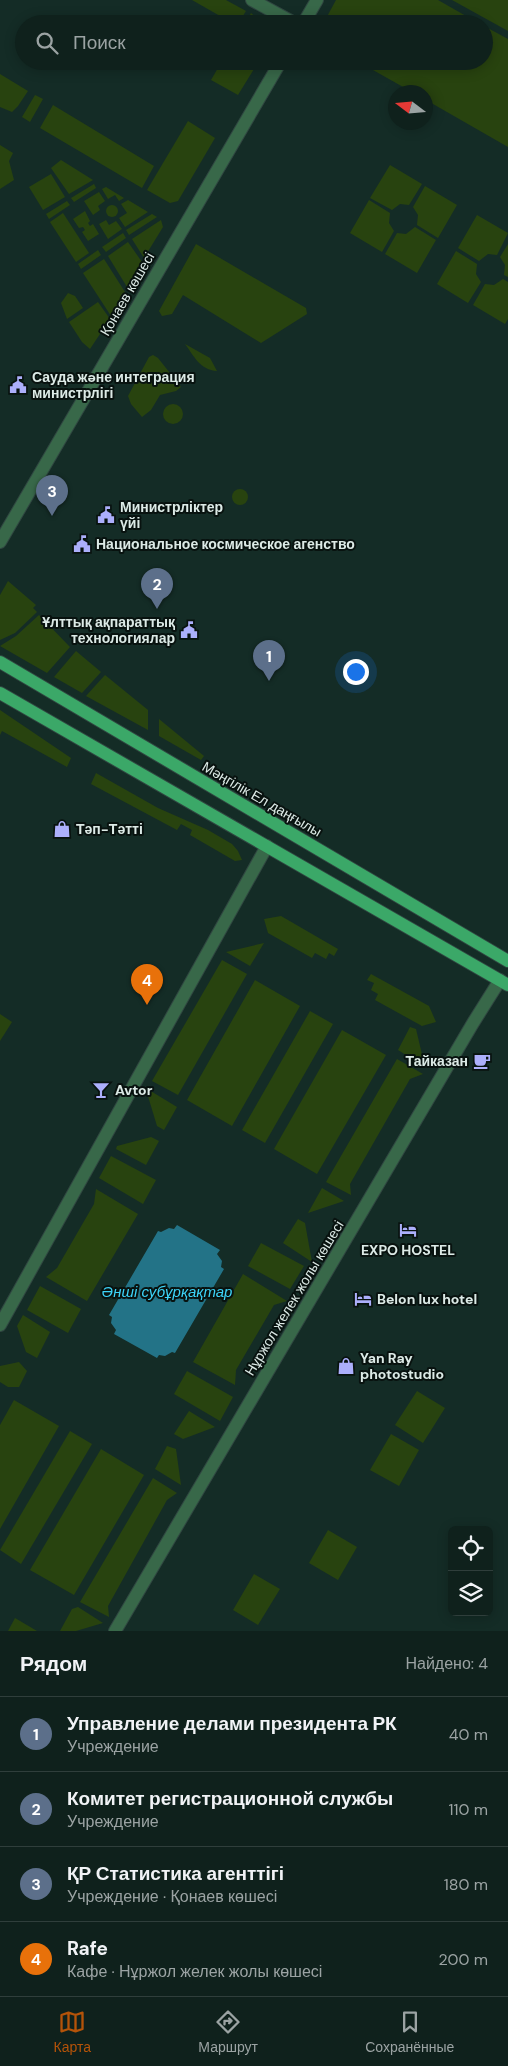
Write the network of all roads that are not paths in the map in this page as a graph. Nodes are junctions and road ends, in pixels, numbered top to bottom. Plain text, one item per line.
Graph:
1 (252, 0) edge
2 (316, 0) edge
3 (280, 15) edge
4 (308, 15) edge
5 (276, 70) edge
6 (0, 542) edge
7 (0, 662) edge
8 (0, 692) edge
9 (0, 702) edge
10 (22, 706) junction
11 (267, 846) junction
12 (508, 961) edge
13 (504, 983) edge
14 (0, 1325) edge
15 (114, 1631) edge

1 - 3 street
2 - 4 street
5 - 6 street, Қонаев көшесі
7 - 12 main road, Мәңгілік Ел даңғылы
8 - 10 main road
9 - 10 main road
10 - 11 main road
11 - 13 main road
11 - 14 street
13 - 15 street, Нұржол желек жолы көшесі

